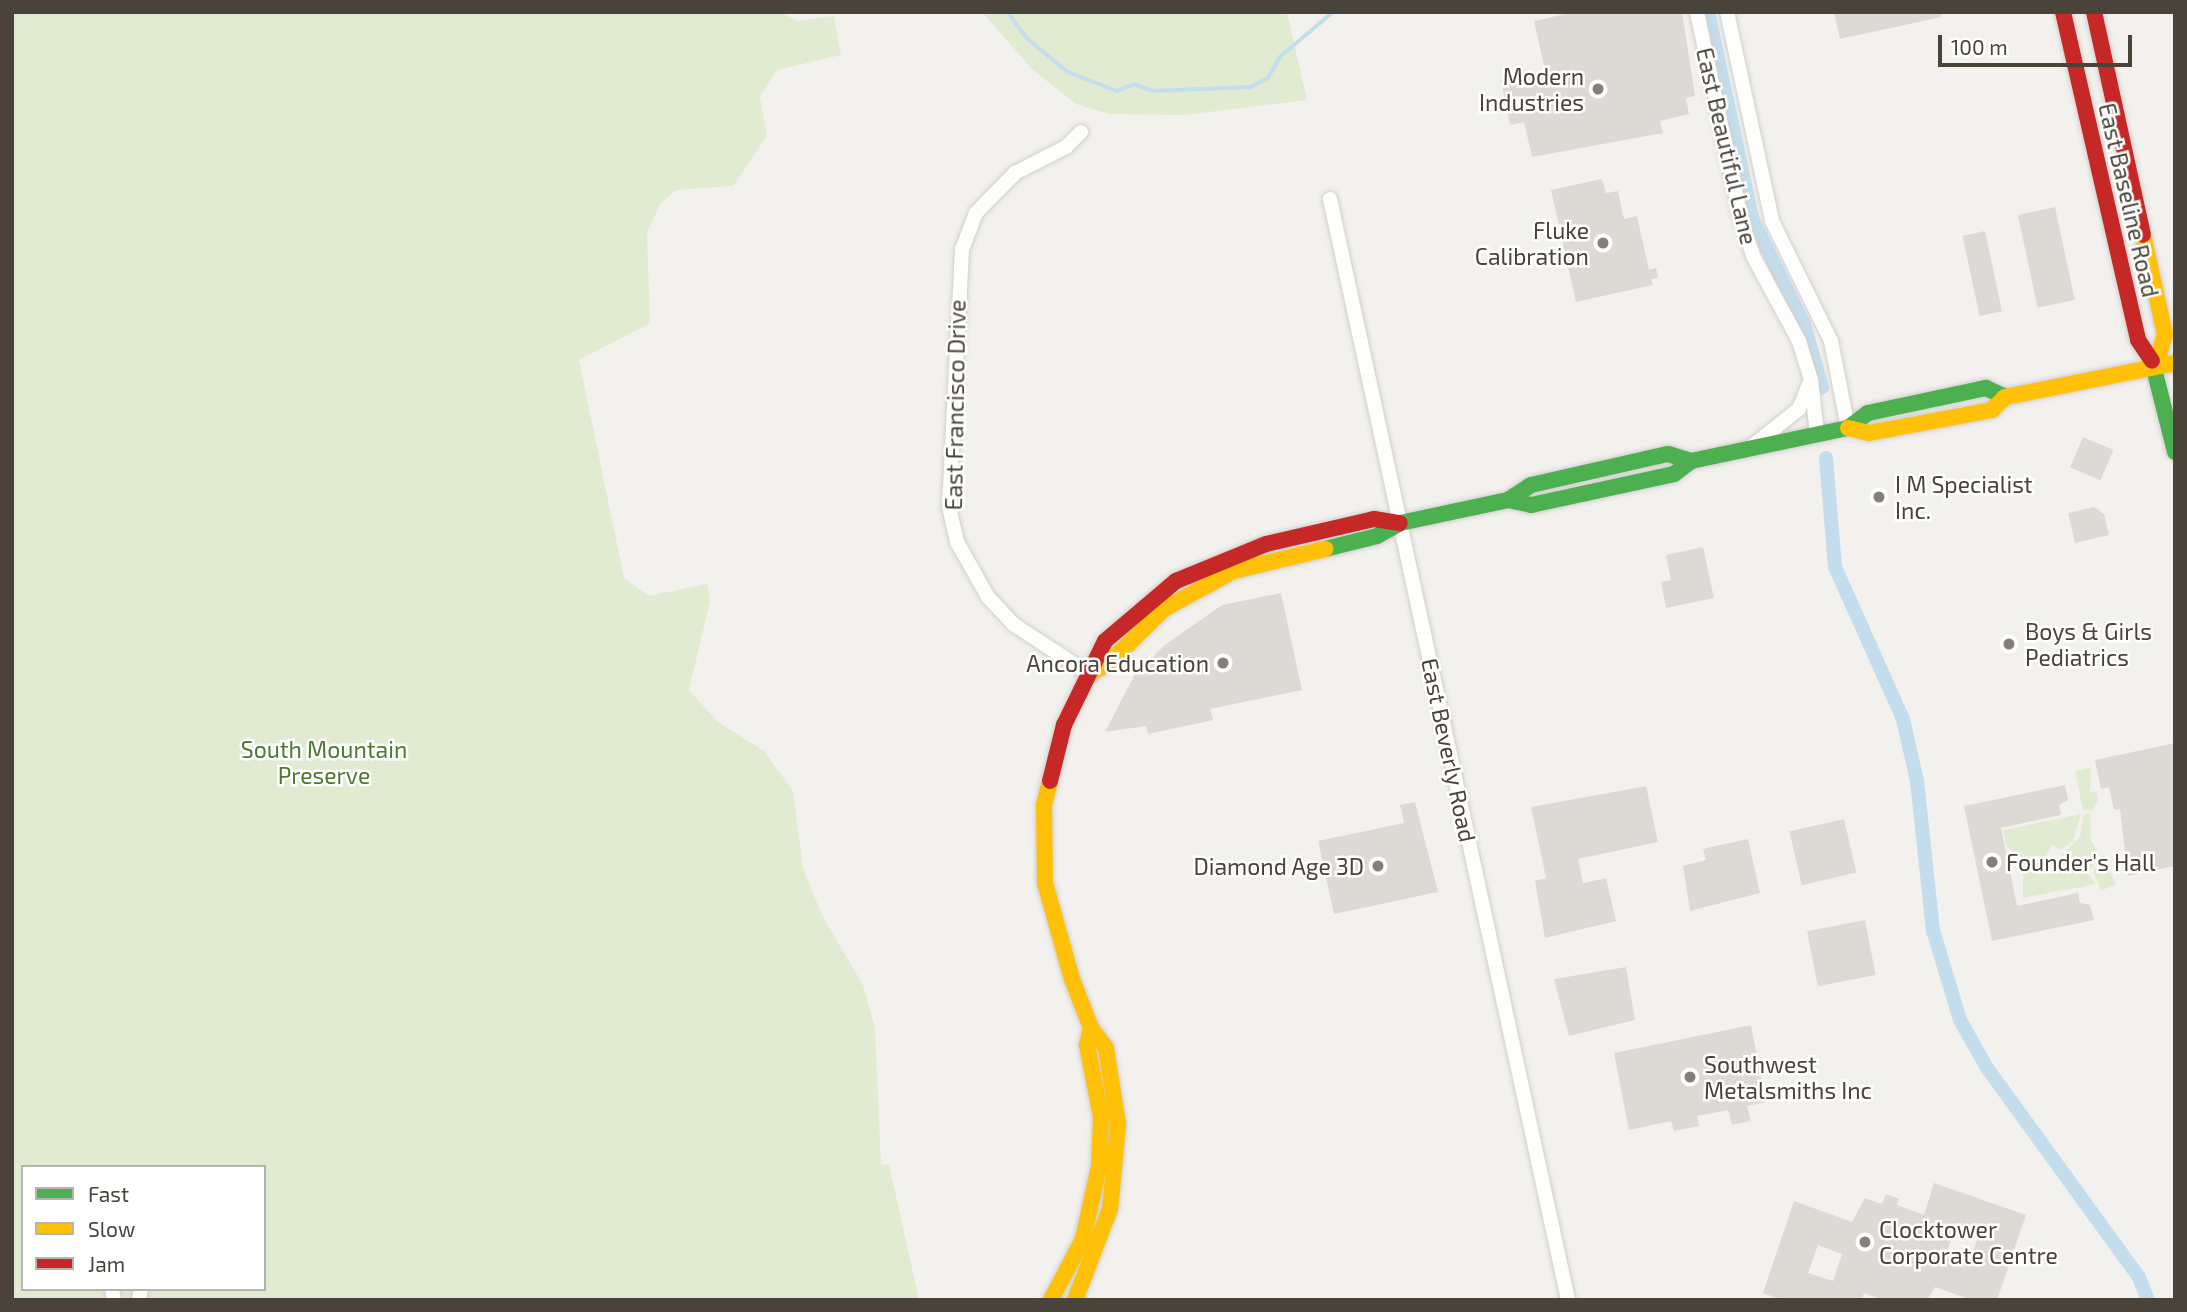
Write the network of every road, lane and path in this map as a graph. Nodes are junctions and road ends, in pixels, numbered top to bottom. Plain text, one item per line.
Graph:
1 (1697, 12) edge
2 (1727, 12) edge
3 (2063, 12) edge
4 (2094, 12) edge
5 (1081, 132) dead end
6 (1330, 199) dead end
7 (2175, 363) edge
8 (2156, 366) junction
9 (1811, 380) junction
10 (1848, 428) junction
11 (1817, 434) junction
12 (1748, 449) junction
13 (2175, 452) edge
14 (1400, 523) junction
15 (1089, 674) junction
16 (1091, 1028) junction
17 (1051, 1300) edge
18 (1075, 1300) edge
19 (1568, 1300) edge

1 - 9 street, East Beautiful Lane
2 - 10 street, East Beautiful Lane
3 - 8 main road, East Baseline Road
4 - 8 main road, East Baseline Road
5 - 15 street, East Francisco Drive
6 - 14 street, East Beverly Road
7 - 8 main road
8 - 10 main road
8 - 13 main road
9 - 11 street, East Beautiful Lane
9 - 12 street
10 - 11 main road
11 - 12 main road
12 - 14 main road
14 - 15 main road
14 - 19 street, East Beverly Road
15 - 16 main road
16 - 17 main road
16 - 18 main road

